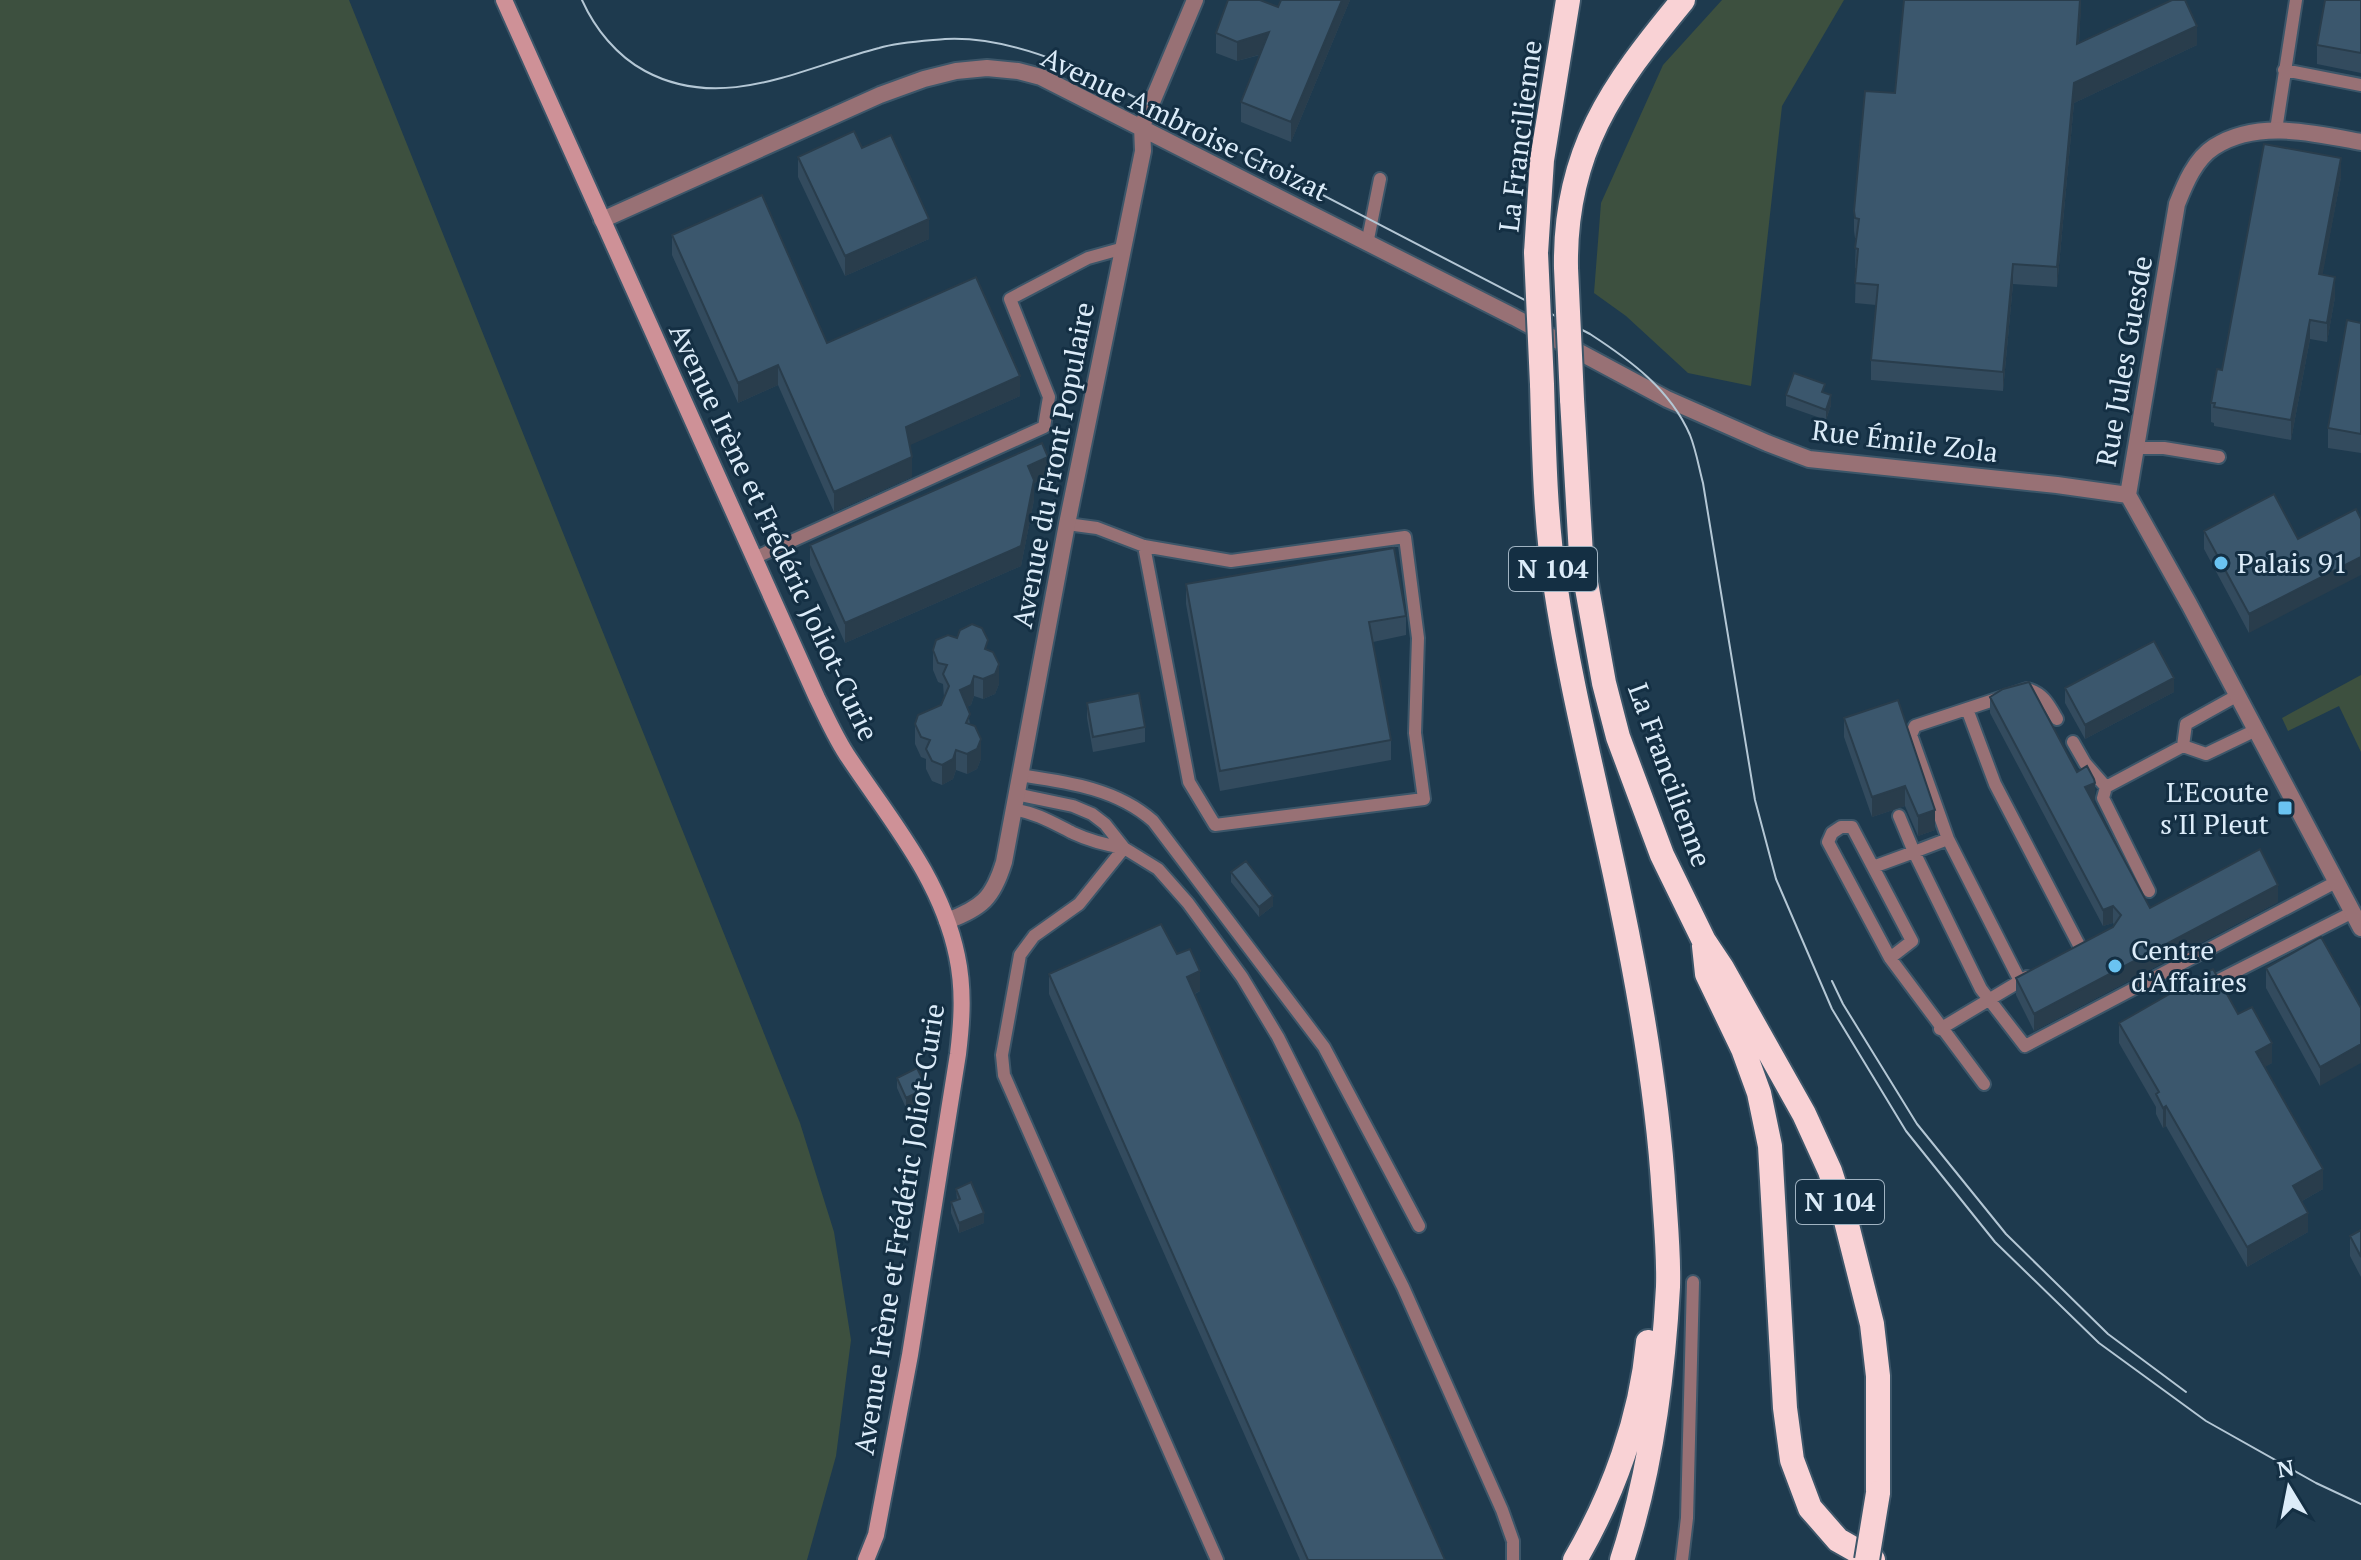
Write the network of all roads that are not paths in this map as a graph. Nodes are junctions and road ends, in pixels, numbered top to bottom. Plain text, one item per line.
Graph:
1 (504, 0) edge
2 (1195, 0) edge
3 (1568, 0) edge
4 (1683, 0) edge
5 (2296, 0) edge
6 (2284, 70) junction
7 (2361, 85) edge
8 (1142, 126) junction
9 (2276, 130) junction
10 (2361, 142) edge
11 (1380, 179) dead end
12 (602, 220) junction
13 (1367, 244) junction
14 (1124, 248) junction
15 (1514, 317) joint
16 (2135, 448) junction
17 (2219, 457) dead end
18 (2128, 495) junction
19 (1067, 524) junction
20 (1144, 546) junction
21 (754, 558) junction
22 (2238, 695) junction
23 (1967, 709) junction
24 (2057, 719) dead end
25 (2256, 730) junction
26 (2073, 742) dead end
27 (2183, 746) junction
28 (1019, 775) junction
29 (2106, 787) junction
30 (1015, 802) junction
31 (1899, 816) dead end
32 (1948, 839) junction
33 (1124, 848) junction
34 (1914, 852) junction
35 (1873, 867) junction
36 (2336, 882) junction
37 (2149, 891) dead end
38 (2353, 912) junction
39 (947, 921) junction
40 (2361, 928) edge
41 (1704, 941) junction
42 (2080, 949) edge
43 (1890, 958) junction
44 (2044, 968) edge
45 (2219, 980) edge
46 (2020, 981) junction
47 (1988, 998) junction
48 (1940, 1029) junction
49 (1984, 1084) dead end
50 (1419, 1226) dead end
51 (1693, 1282) dead end
52 (1668, 1285) junction
53 (866, 1560) edge
54 (1217, 1560) edge
55 (1513, 1560) edge
56 (1575, 1560) edge
57 (1622, 1560) edge
58 (1682, 1560) edge
59 (1867, 1560) edge
60 (1873, 1560) edge

1 - 12 main road, Avenue Irène et Frédéric Joliot-Curie
2 - 8 street, Avenue du Front Populaire
3 - 52 highway, La Francilienne / N 104, bridge
4 - 41 highway, La Francilienne / N 104, bridge
5 - 6 lane
6 - 7 lane
6 - 9 lane
8 - 12 street, Avenue Ambroise Croizat
8 - 13 street, Avenue Ambroise Croizat
8 - 14 street, Avenue du Front Populaire
9 - 10 street, Rue Jules Guesde
9 - 16 street, Rue Jules Guesde
11 - 13 lane
12 - 21 main road, Avenue Irène et Frédéric Joliot-Curie
13 - 15 street, Avenue Ambroise Croizat
14 - 19 street, Avenue du Front Populaire
14 - 21 lane
15 - 18 street, Rue Émile Zola
16 - 17 lane
16 - 18 street, Rue Jules Guesde
18 - 22 street, Rue Jules Guesde
19 - 20 lane
19 - 28 street, Avenue du Front Populaire
20 - 20 lane
21 - 39 main road, Avenue Irène et Frédéric Joliot-Curie
22 - 25 street, Rue Jules Guesde
22 - 27 lane
23 - 24 lane
23 - 32 lane
23 - 42 lane
25 - 27 lane
25 - 36 street, Rue Jules Guesde
26 - 29 lane
27 - 29 lane
28 - 30 street, Avenue du Front Populaire
28 - 50 lane
29 - 37 lane
30 - 33 lane
30 - 33 lane
30 - 39 street, Avenue du Front Populaire
31 - 34 lane
32 - 34 lane
32 - 46 lane
33 - 54 lane
33 - 55 lane
34 - 35 lane
34 - 47 lane
35 - 43 lane
35 - 43 lane
36 - 38 street, Rue Jules Guesde
36 - 47 lane
38 - 40 street, Rue Jules Guesde
38 - 45 lane
39 - 53 main road, Avenue Irène et Frédéric Joliot-Curie
41 - 59 highway, La Francilienne / N 104, bridge
41 - 60 highway
43 - 48 lane
44 - 46 lane
46 - 47 lane
47 - 48 lane
48 - 49 lane
51 - 58 lane
52 - 56 highway
52 - 57 highway, La Francilienne / N 104

